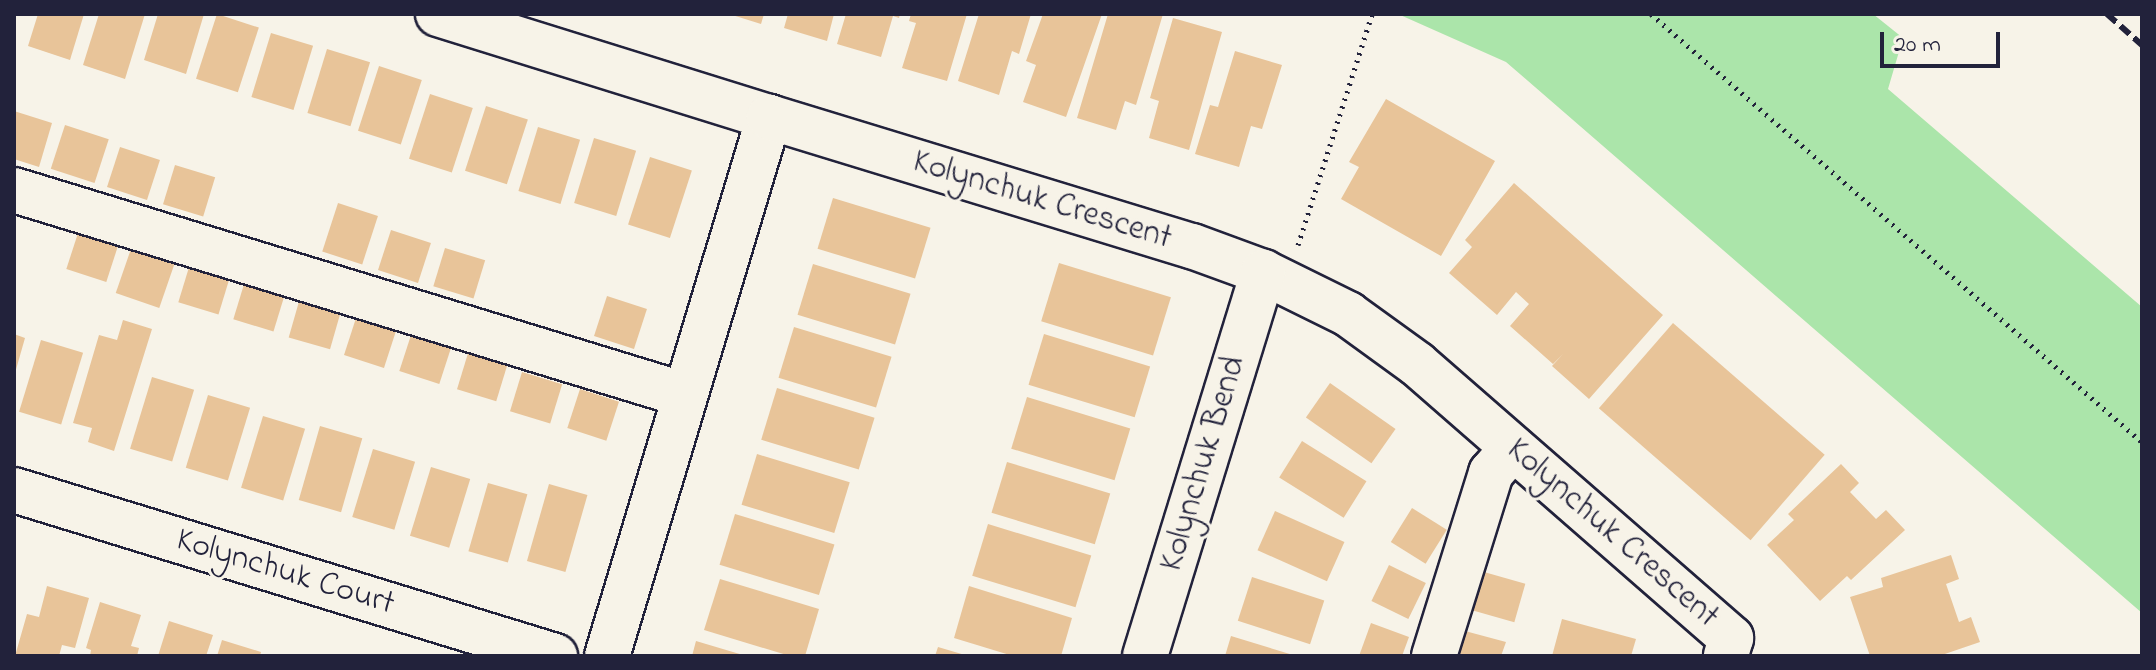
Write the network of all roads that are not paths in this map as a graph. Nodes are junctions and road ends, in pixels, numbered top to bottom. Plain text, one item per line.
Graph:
1 (438, 14) edge
2 (769, 117) junction
3 (14, 190) edge
4 (1280, 260) junction
5 (685, 395) junction
6 (1513, 448) junction
7 (14, 490) edge
8 (555, 656) edge
9 (607, 656) edge
10 (1145, 656) edge
11 (1434, 656) edge
12 (1726, 656) edge

1 - 2 street
2 - 4 street, Kolynchuk Crescent
2 - 5 street
3 - 5 street
4 - 6 street, Kolynchuk Crescent
4 - 10 street, Kolynchuk Bend
5 - 9 street
6 - 11 street
6 - 12 street, Kolynchuk Crescent
7 - 8 street, Kolynchuk Court

